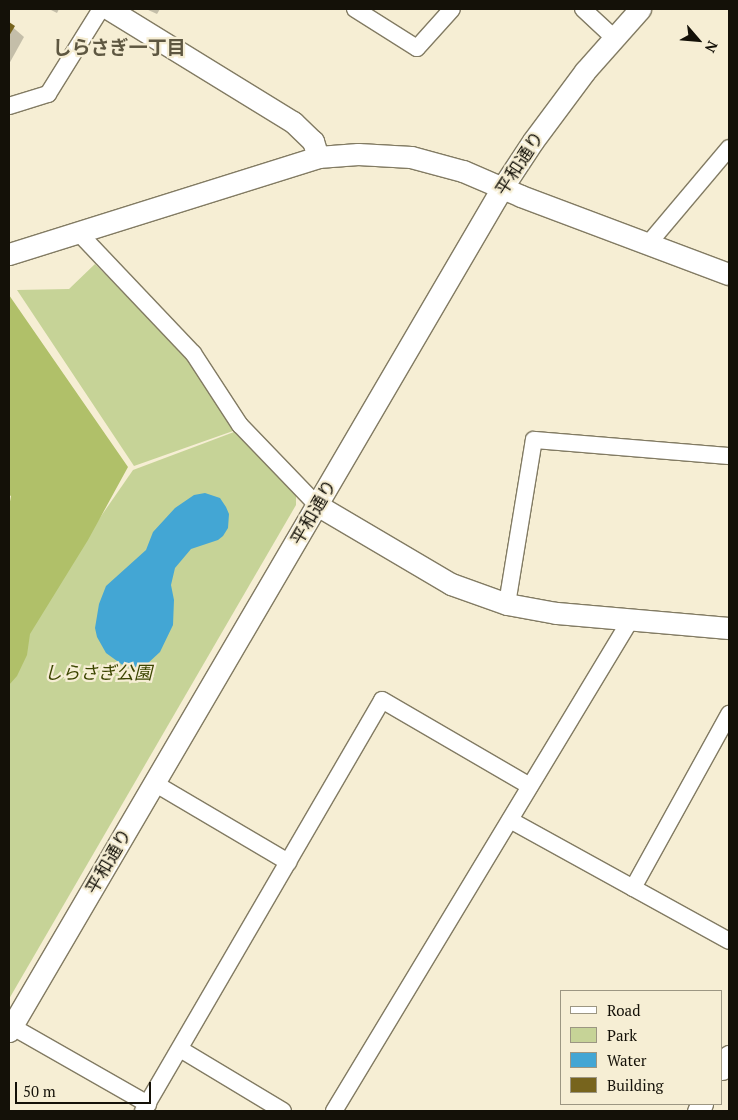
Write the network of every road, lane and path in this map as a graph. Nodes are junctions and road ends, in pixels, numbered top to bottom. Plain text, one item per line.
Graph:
1 (101, 9) edge
2 (109, 9) edge
3 (355, 9) edge
4 (452, 9) edge
5 (584, 9) edge
6 (640, 9) edge
7 (613, 37) junction
8 (9, 106) edge
9 (729, 148) edge
10 (318, 157) junction
11 (502, 188) junction
12 (78, 232) junction
13 (649, 243) junction
14 (9, 254) edge
15 (729, 274) edge
16 (729, 456) edge
17 (316, 505) junction
18 (507, 604) junction
19 (631, 620) junction
20 (729, 628) edge
21 (729, 714) edge
22 (154, 783) junction
23 (530, 786) junction
24 (510, 820) junction
25 (288, 862) junction
26 (633, 888) junction
27 (729, 942) edge
28 (10, 1028) edge
29 (180, 1049) junction
30 (729, 1056) edge
31 (723, 1067) edge
32 (146, 1108) edge
33 (283, 1111) edge
34 (334, 1111) edge

1 - 8 street
2 - 10 street
3 - 4 street
5 - 7 street
6 - 7 street, 平和通り
7 - 11 street, 平和通り
9 - 13 street
10 - 11 street
10 - 12 street
11 - 13 street
11 - 17 street, 平和通り
12 - 14 street
12 - 17 street
13 - 15 street
16 - 18 street
17 - 18 street
17 - 22 street, 平和通り
18 - 19 street
19 - 20 street
19 - 23 street
21 - 26 street
22 - 25 street
22 - 28 street, 平和通り
23 - 24 street
23 - 25 street
24 - 26 street
24 - 34 street
25 - 29 street
26 - 27 street
28 - 32 street
29 - 32 street
29 - 33 street
30 - 31 street

